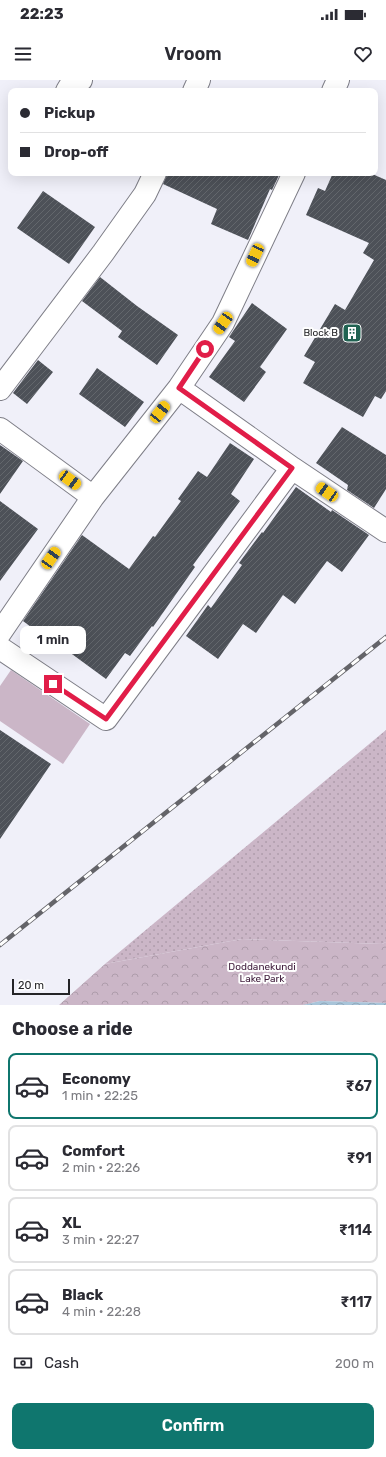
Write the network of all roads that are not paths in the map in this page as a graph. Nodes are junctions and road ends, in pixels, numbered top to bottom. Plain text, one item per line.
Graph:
1 (81, 80) edge
2 (69, 88) edge
3 (154, 176) edge
4 (293, 176) edge
5 (179, 388) junction
6 (0, 389) edge
7 (0, 429) edge
8 (292, 468) junction
9 (93, 497) junction
10 (386, 531) edge
11 (0, 633) edge
12 (0, 648) edge

1 - 2 street
3 - 6 street
4 - 5 street
5 - 8 street
5 - 9 street
7 - 9 street
8 - 10 street
8 - 12 street
9 - 11 street

